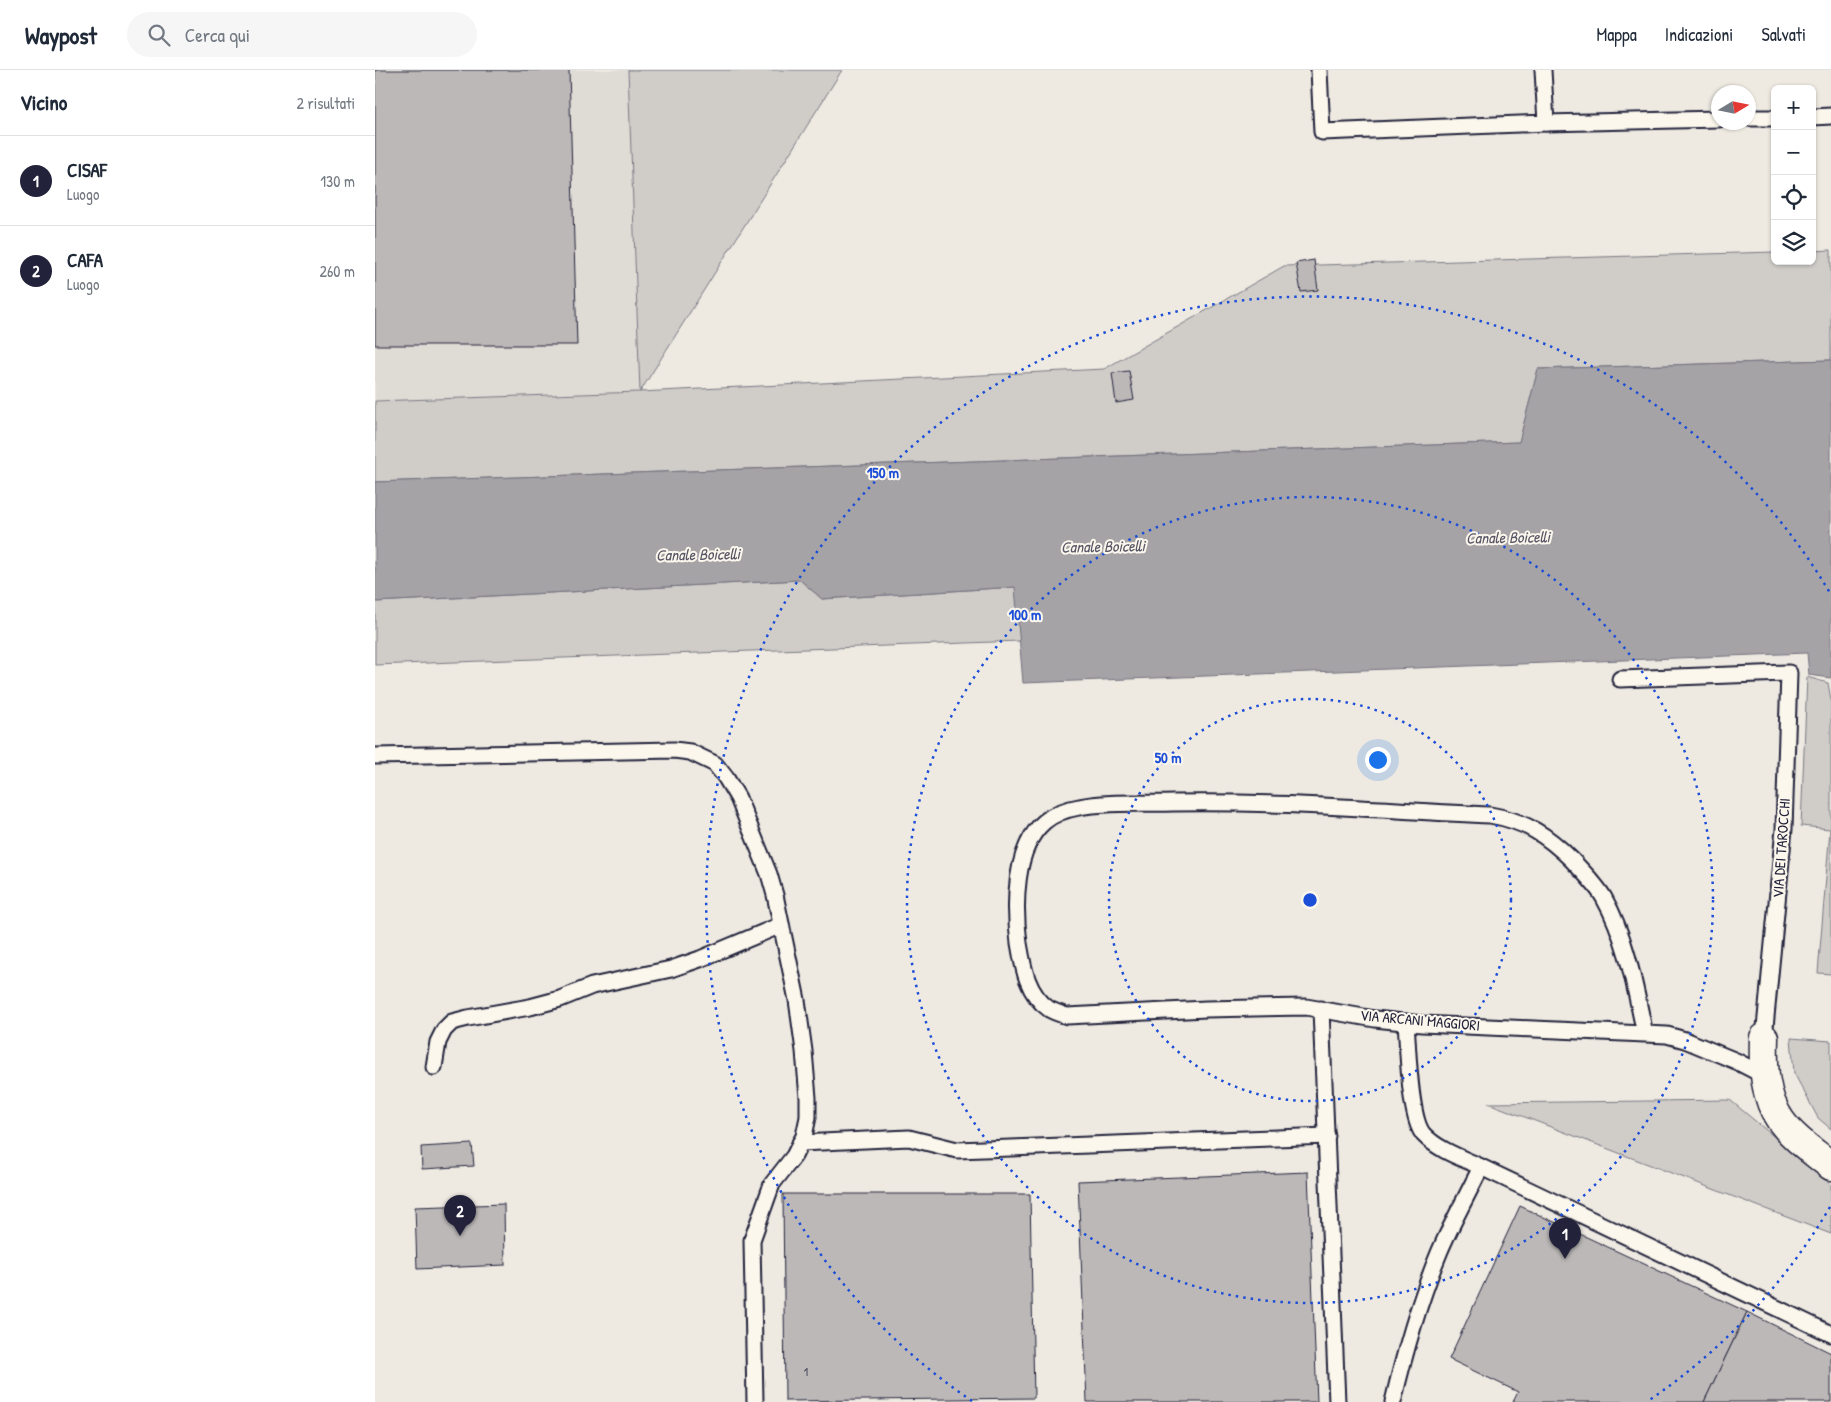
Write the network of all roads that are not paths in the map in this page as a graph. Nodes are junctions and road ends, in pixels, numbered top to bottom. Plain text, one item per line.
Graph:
1 (1319, 70) edge
2 (1543, 70) edge
3 (1831, 116) edge
4 (1816, 117) edge
5 (1756, 118) edge
6 (1771, 118) edge
7 (1711, 119) edge
8 (1546, 123) junction
9 (1619, 679) dead end
10 (375, 756) edge
11 (781, 925) junction
12 (1321, 1009) junction
13 (1406, 1022) junction
14 (1645, 1034) junction
15 (1764, 1038) joint
16 (434, 1067) dead end
17 (1765, 1076) junction
18 (1327, 1136) junction
19 (800, 1143) junction
20 (1831, 1166) edge
21 (1481, 1167) junction
22 (1831, 1334) edge
23 (755, 1402) edge
24 (1337, 1402) edge
25 (1393, 1402) edge

1 - 8 lane
2 - 8 lane
3 - 4 lane
5 - 6 lane
7 - 8 lane
9 - 15 lane, VIA DEI TAROCCHI
10 - 11 lane
11 - 16 lane
11 - 19 lane
12 - 13 lane, VIA ARCANI MAGGIORI
12 - 14 lane, VIA ARCANI MAGGIORI
12 - 18 lane
13 - 14 lane, VIA ARCANI MAGGIORI
13 - 21 lane
14 - 17 lane, VIA ARCANI MAGGIORI
15 - 17 street, VIA DEI TAROCCHI
17 - 20 street, VIA DEI TAROCCHI
18 - 19 lane
18 - 24 lane
19 - 23 lane
21 - 22 lane
21 - 25 lane

